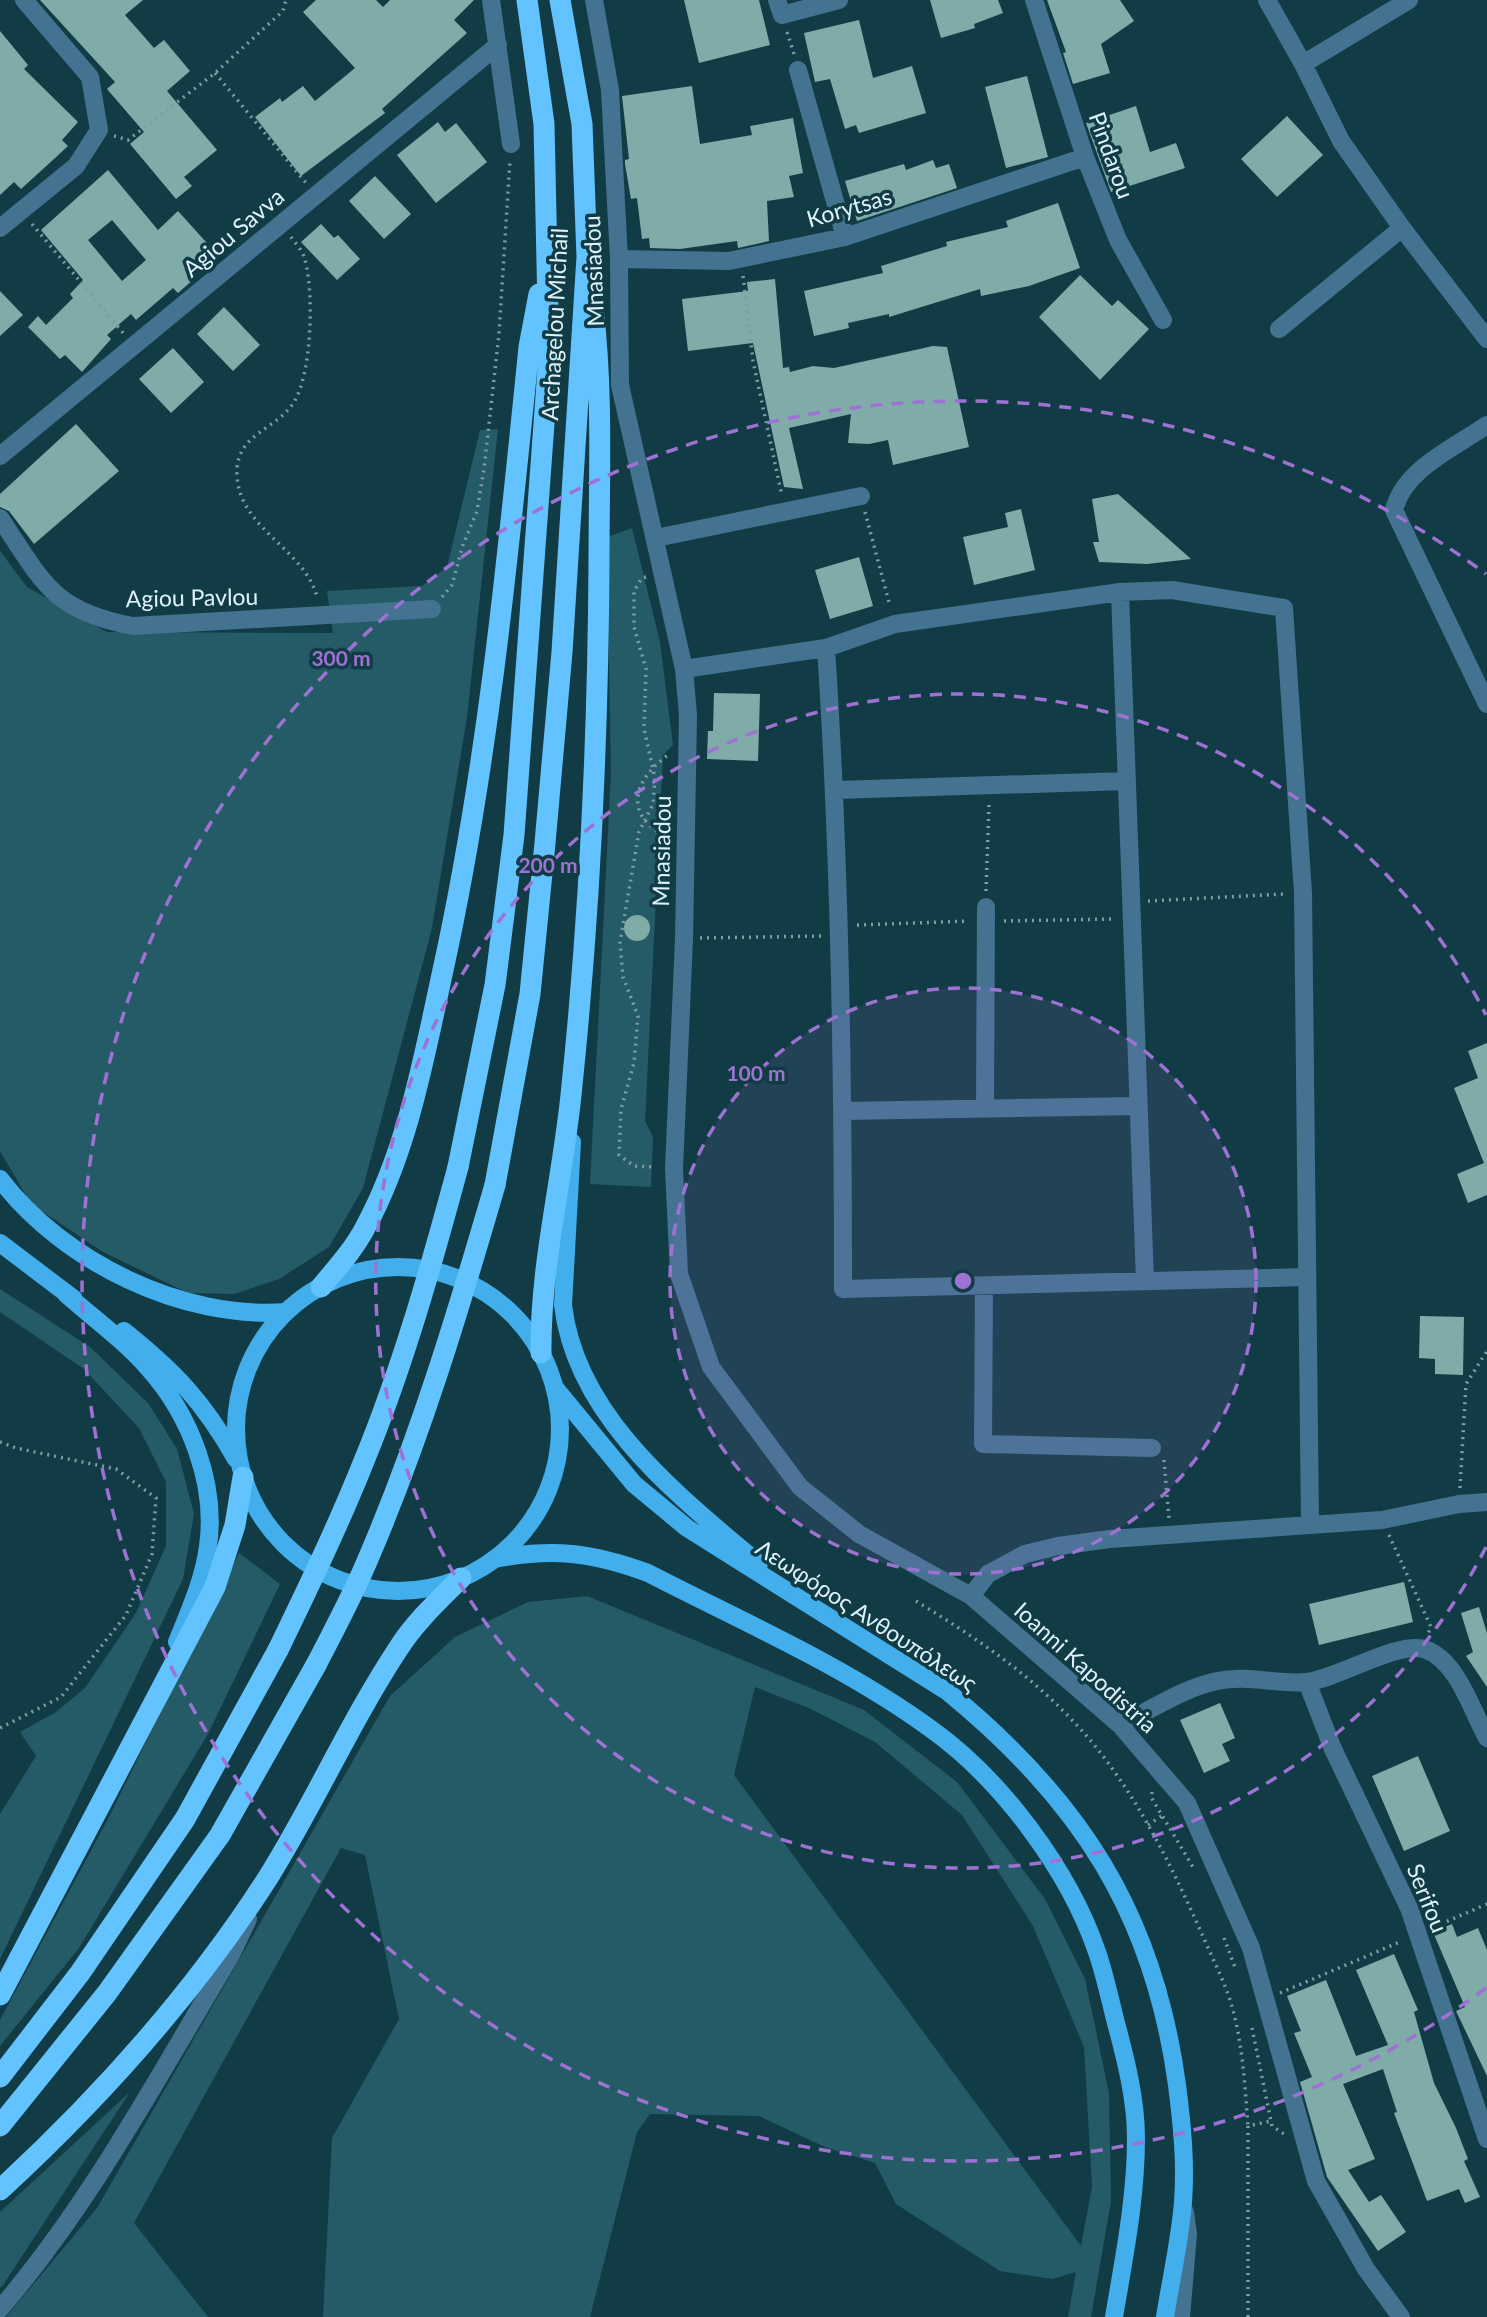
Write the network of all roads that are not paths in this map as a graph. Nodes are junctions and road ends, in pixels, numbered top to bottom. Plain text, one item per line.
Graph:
1 (24, 0) edge
2 (491, 0) edge
3 (527, 0) edge
4 (560, 0) edge
5 (594, 0) edge
6 (839, 0) edge
7 (1034, 0) edge
8 (1267, 0) edge
9 (1409, 0) edge
10 (779, 8) edge
11 (498, 45) junction
12 (1303, 64) junction
13 (798, 70) road end
14 (511, 144) road end
15 (1084, 157) junction
16 (1, 224) edge
17 (1402, 228) junction
18 (845, 237) junction
19 (548, 246) junction
20 (587, 257) junction
21 (619, 258) junction
22 (1163, 320) dead end
23 (1279, 329) dead end
24 (1487, 339) edge
25 (1487, 425) edge
26 (0, 456) edge
27 (861, 496) road end
28 (0, 519) edge
29 (656, 538) junction
30 (1120, 592) junction
31 (432, 610) road end
32 (826, 648) junction
33 (684, 669) junction
34 (1487, 704) edge
35 (1126, 781) junction
36 (836, 790) junction
37 (985, 914) road end
38 (572, 1088) junction
39 (1138, 1106) junction
40 (985, 1107) junction
41 (843, 1111) junction
42 (0, 1179) edge
43 (0, 1243) edge
44 (1306, 1277) junction
45 (1145, 1281) junction
46 (984, 1286) junction
47 (321, 1287) junction
48 (66, 1294) junction
49 (286, 1312) junction
50 (541, 1353) junction
51 (555, 1388) junction
52 (1152, 1448) road end
53 (239, 1468) junction
54 (1487, 1502) edge
55 (1310, 1524) junction
56 (494, 1559) junction
57 (461, 1578) junction
58 (971, 1596) junction
59 (836, 1625) junction
60 (1307, 1682) junction
61 (150, 1713) junction
62 (1120, 1725) junction
63 (1487, 1738) edge
64 (269, 1875) junction
65 (0, 1995) edge
66 (0, 2077) edge
67 (0, 2126) edge
68 (1487, 2139) edge
69 (0, 2190) edge
70 (1183, 2201) junction
71 (0, 2309) edge
72 (1114, 2317) edge
73 (1165, 2317) edge
74 (1181, 2317) edge
75 (1401, 2317) edge

1 - 16 street
2 - 11 street
3 - 19 highway, Archagelou Michail
4 - 20 highway, Archagelou Michail
5 - 21 street, Mnasiadou
6 - 10 street
7 - 15 street, Pindarou
8 - 12 street
9 - 12 street
11 - 14 street
11 - 26 street, Agiou Savva
12 - 17 street
13 - 18 street
15 - 18 street, Korytsas
15 - 22 street, Pindarou
17 - 23 street
17 - 24 street
18 - 21 street, Korytsas
19 - 47 highway
19 - 66 highway, Archagelou Michail, bridge
20 - 38 highway
20 - 67 highway, Archagelou Michail, bridge
21 - 29 street, Mnasiadou
25 - 34 street
27 - 29 street
28 - 31 street, Agiou Pavlou
29 - 33 street, Mnasiadou
30 - 32 street
30 - 35 street
30 - 44 street
32 - 33 street
32 - 36 street
33 - 58 street, Mnasiadou
35 - 36 street
35 - 39 street
36 - 41 street
37 - 40 street
38 - 50 highway
38 - 59 main road
39 - 40 street
39 - 45 street
40 - 41 street
41 - 46 street
42 - 49 main road
43 - 48 main road
44 - 45 street
44 - 55 street
45 - 46 street
46 - 52 street
47 - 49 main road
47 - 50 main road
48 - 53 main road
48 - 61 main road
49 - 53 main road
50 - 51 main road
51 - 56 main road
51 - 59 main road, Λεωφόρος Ανθουπόλεως
53 - 57 main road
53 - 61 highway
54 - 55 street
55 - 58 street
56 - 57 main road
56 - 72 main road
57 - 64 highway
58 - 62 street, Ioanni Kapodistria
59 - 70 main road, Λεωφόρος Ανθουπόλεως
60 - 62 street
60 - 63 street
60 - 68 street, Serifou
61 - 65 highway
62 - 75 street, Ioanni Kapodistria
64 - 69 highway
64 - 71 street
70 - 73 main road, Λεωφόρος Ανθουπόλεως
70 - 74 street

